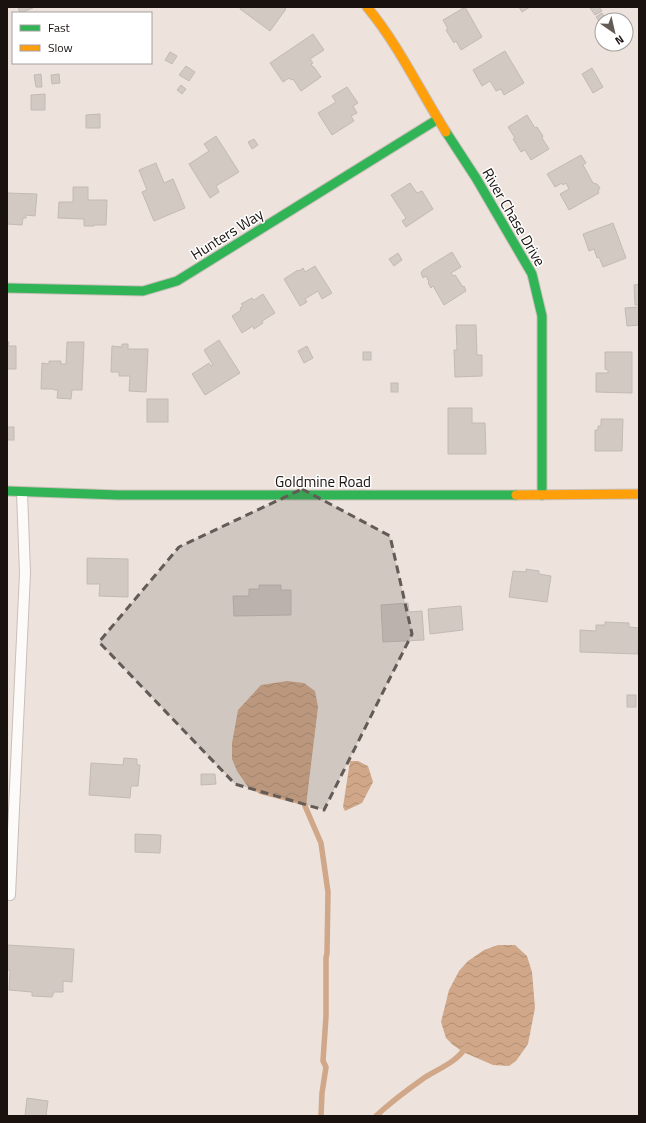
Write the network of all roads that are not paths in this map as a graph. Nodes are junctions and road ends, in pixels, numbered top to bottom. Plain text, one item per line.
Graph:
1 (367, 7) edge
2 (438, 119) junction
3 (7, 288) edge
4 (7, 491) edge
5 (22, 492) junction
6 (639, 494) edge
7 (542, 495) junction
8 (10, 895) dead end

1 - 2 street, River Chase Drive
2 - 3 street, Hunters Way
2 - 7 street, River Chase Drive
4 - 5 street, Goldmine Road
5 - 7 street, Goldmine Road
5 - 8 lane
6 - 7 street, Goldmine Road

